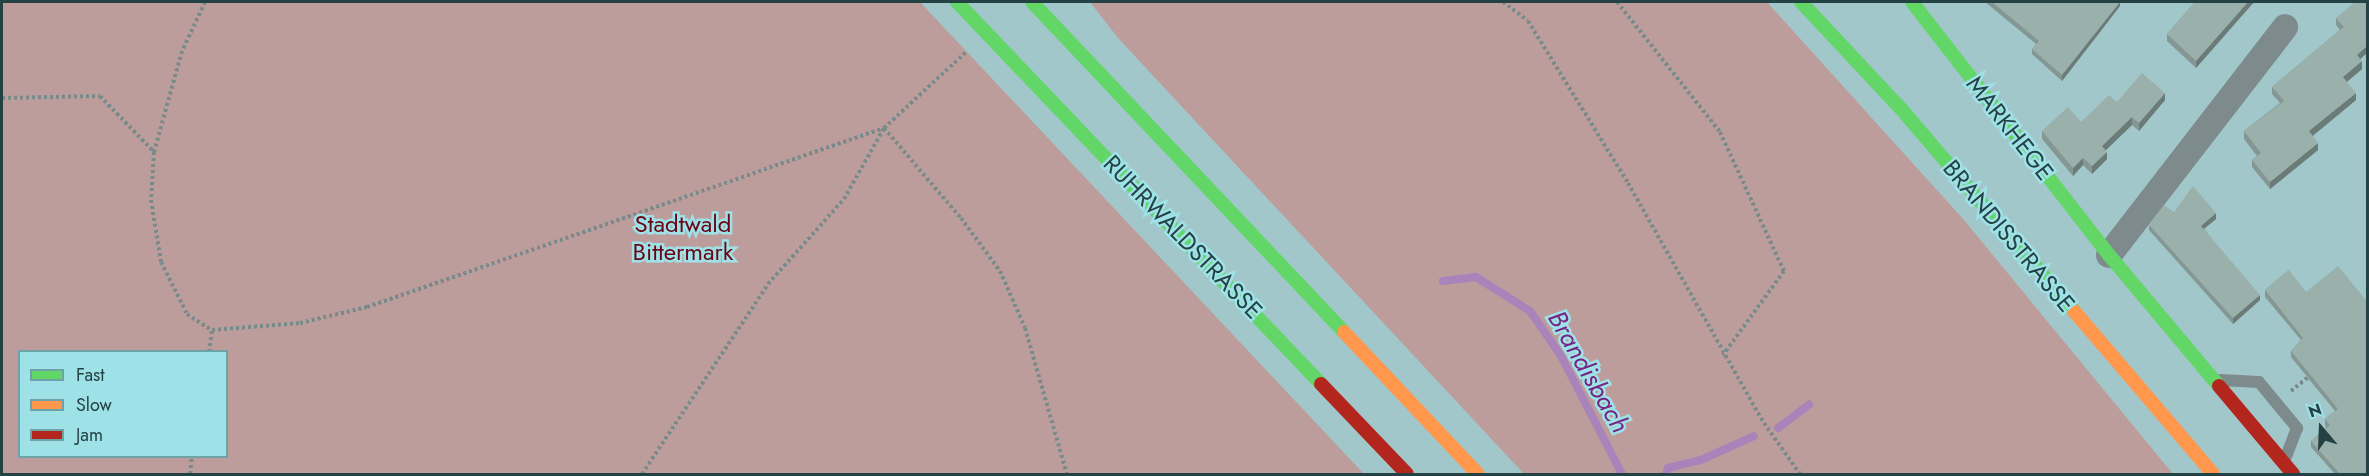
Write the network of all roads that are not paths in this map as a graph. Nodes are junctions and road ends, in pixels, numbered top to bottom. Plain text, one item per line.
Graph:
1 (957, 2) edge
2 (1032, 2) edge
3 (1801, 2) edge
4 (1912, 2) edge
5 (2285, 27) dead end
6 (2109, 255) junction
7 (2214, 380) junction
8 (2283, 463) junction
9 (1407, 474) edge
10 (1479, 474) edge
11 (2213, 474) edge
12 (2292, 474) edge

1 - 9 main road, RUHRWALDSTRASSE
2 - 10 main road
3 - 11 main road, BRANDISSTRASSE
4 - 6 main road, MARKHEGE
5 - 6 street
6 - 7 main road, MARKHEGE
7 - 8 main road, MARKHEGE
7 - 8 lane
8 - 12 main road, MARKHEGE

